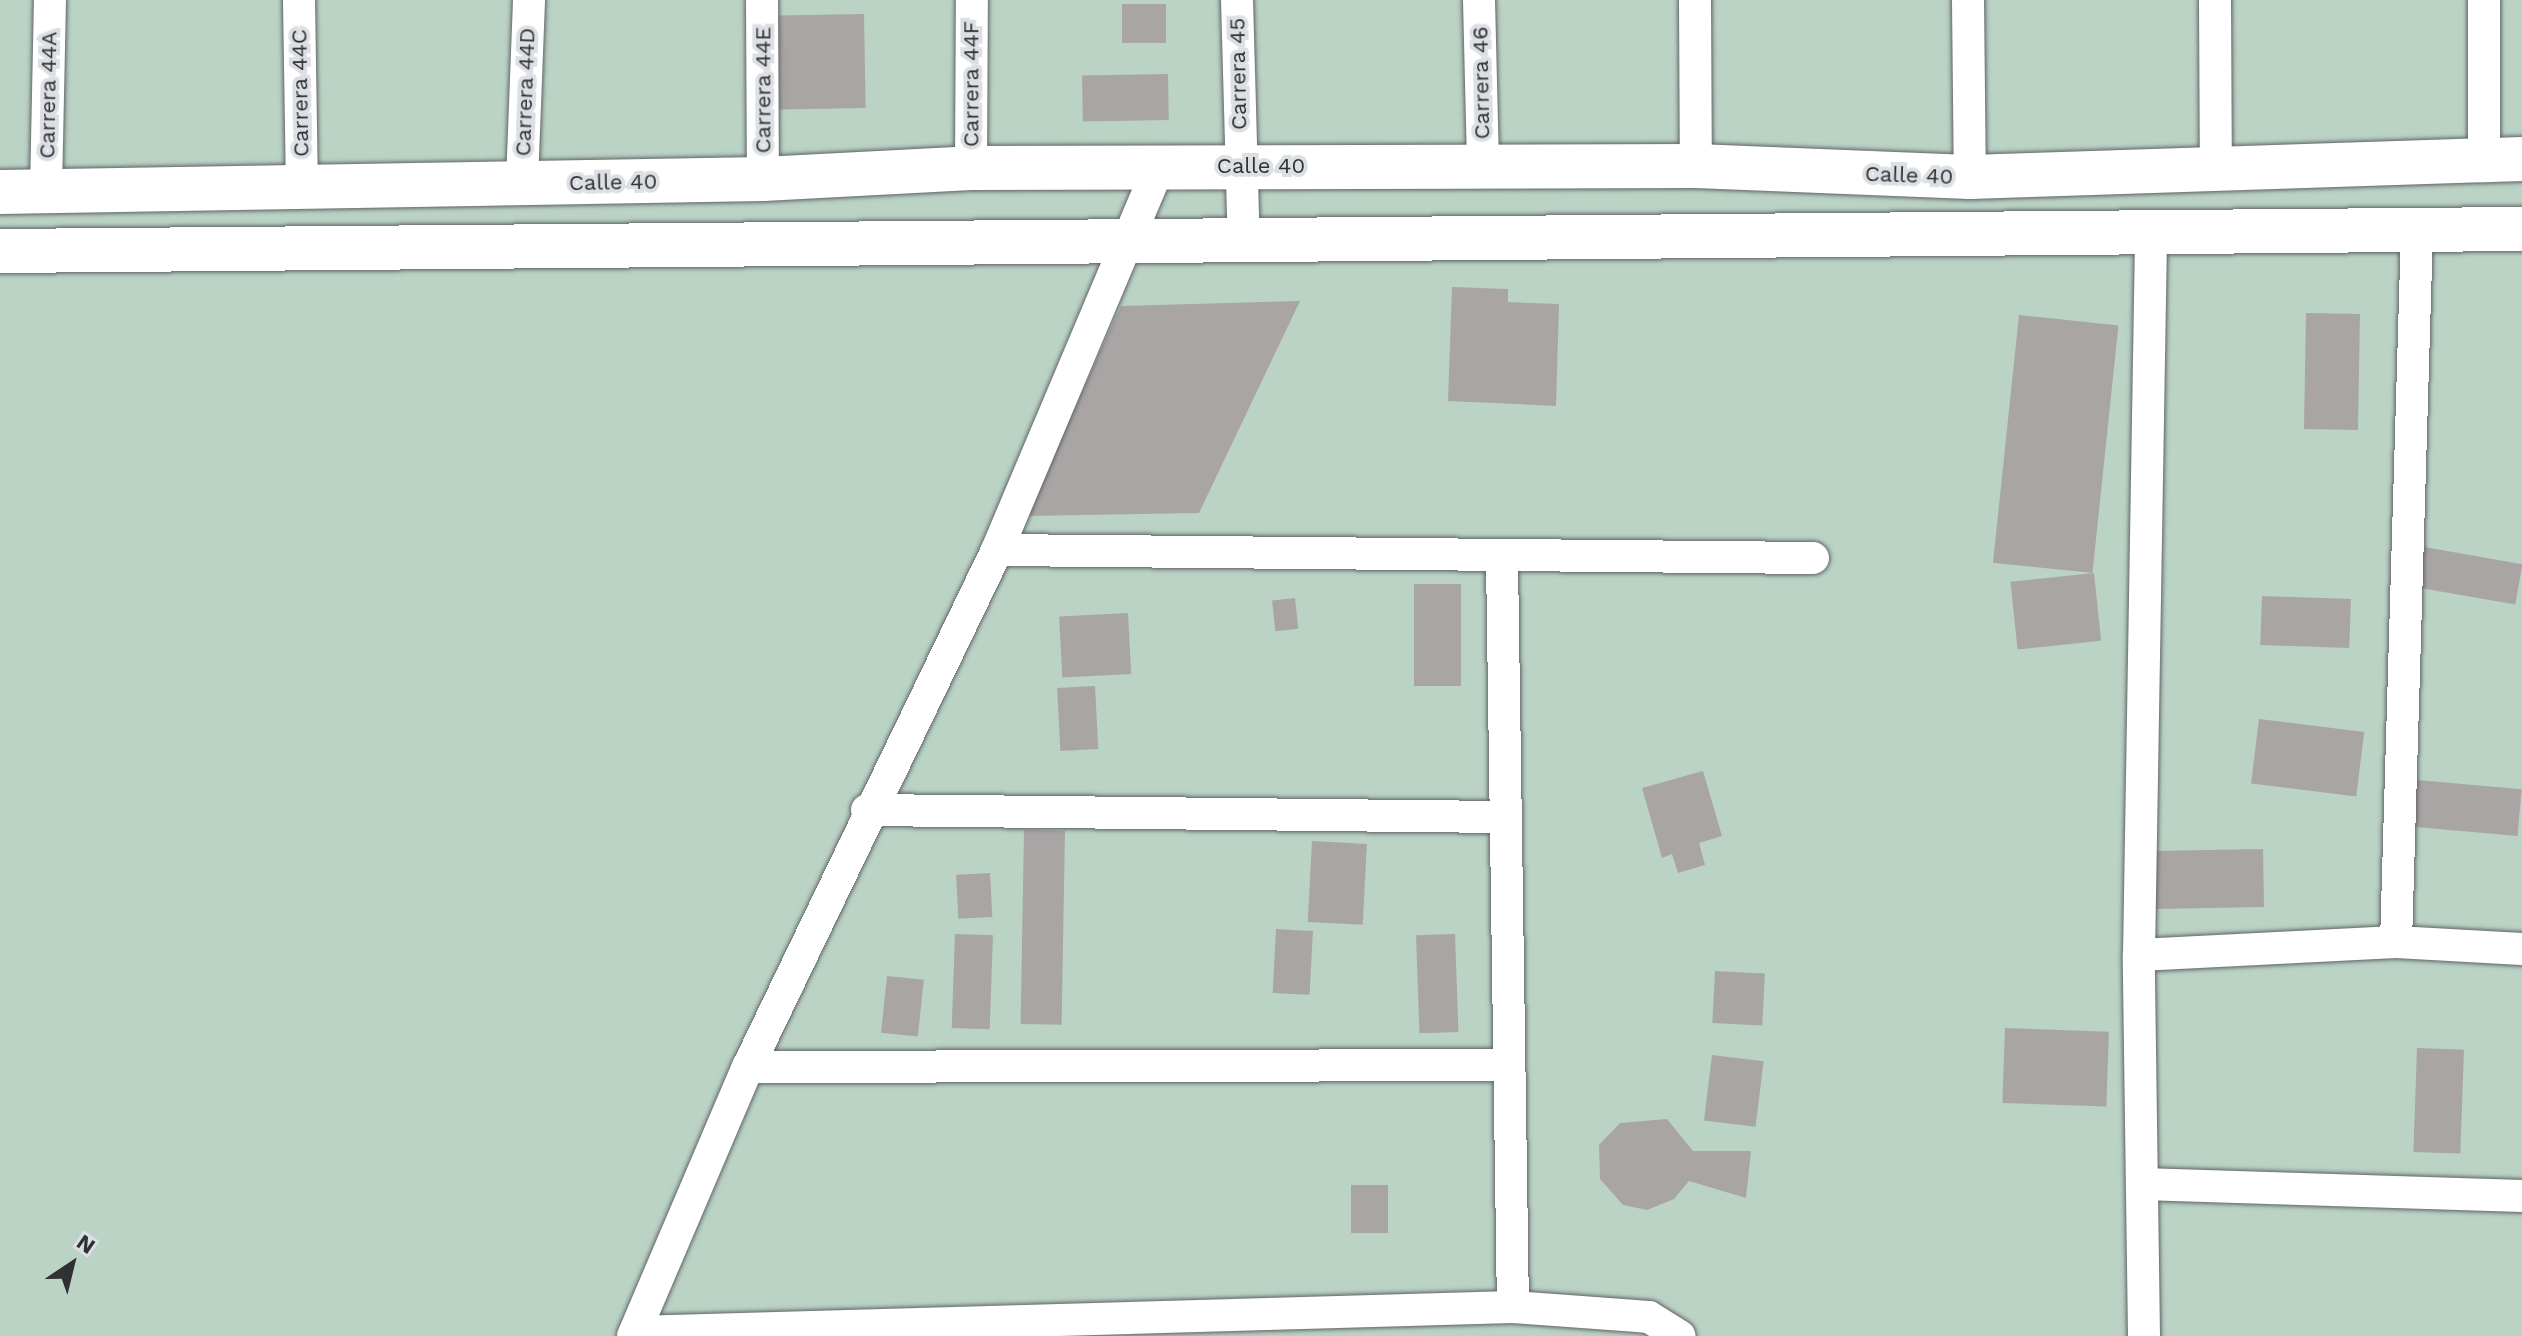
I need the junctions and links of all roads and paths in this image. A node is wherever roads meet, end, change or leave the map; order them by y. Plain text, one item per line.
1 (50, 0) edge
2 (299, 0) edge
3 (529, 0) edge
4 (762, 0) edge
5 (972, 0) edge
6 (1237, 0) edge
7 (1479, 0) edge
8 (1695, 0) edge
9 (1968, 0) edge
10 (2215, 0) edge
11 (2484, 0) edge
12 (2503, 160) edge
13 (1240, 166) junction
14 (1483, 166) junction
15 (1696, 166) junction
16 (2216, 166) junction
17 (1159, 167) junction
18 (971, 168) junction
19 (1970, 177) junction
20 (763, 179) junction
21 (522, 183) junction
22 (302, 187) junction
23 (46, 190) junction
24 (0, 192) edge
25 (2522, 229) edge
26 (2417, 232) junction
27 (2151, 237) junction
28 (1244, 244) junction
29 (1127, 245) junction
30 (0, 251) edge
31 (997, 550) junction
32 (1813, 558) dead end
33 (1502, 559) junction
34 (867, 810) junction
35 (1506, 817) junction
36 (2396, 942) junction
37 (2522, 949) edge
38 (2139, 955) junction
39 (1509, 1065) junction
40 (748, 1067) junction
41 (2142, 1184) junction
42 (2522, 1196) edge
43 (1513, 1307) junction
44 (634, 1334) edge
45 (1680, 1336) edge
46 (2144, 1336) edge

1 - 23 street, Carrera 44A
2 - 22 street, Carrera 44C
3 - 21 street, Carrera 44D
4 - 20 street, Carrera 44E
5 - 18 street, Carrera 44F
6 - 13 street, Carrera 45
7 - 14 street, Carrera 46
8 - 15 street
9 - 19 street
10 - 16 street
11 - 12 street
12 - 16 main road, Calle 40
13 - 14 main road, Calle 40
13 - 17 main road, Calle 40
13 - 28 street, Carrera 45
14 - 15 main road, Calle 40
15 - 19 main road, Calle 40
16 - 19 main road, Calle 40
17 - 18 main road, Calle 40
17 - 29 street
18 - 20 main road, Calle 40
20 - 21 main road, Calle 40
21 - 22 main road, Calle 40
22 - 23 main road, Calle 40
23 - 24 main road, Calle 40
25 - 26 main road
26 - 27 main road
26 - 36 street
27 - 28 main road
27 - 38 street
28 - 29 main road
29 - 30 main road
29 - 31 street
31 - 33 street
31 - 34 street
32 - 33 street
33 - 35 street
34 - 35 street
34 - 40 street
35 - 39 street
36 - 37 street
36 - 38 street
38 - 41 street
39 - 40 street
39 - 43 street
40 - 44 street
41 - 42 street
41 - 46 street
43 - 44 street
43 - 45 street

